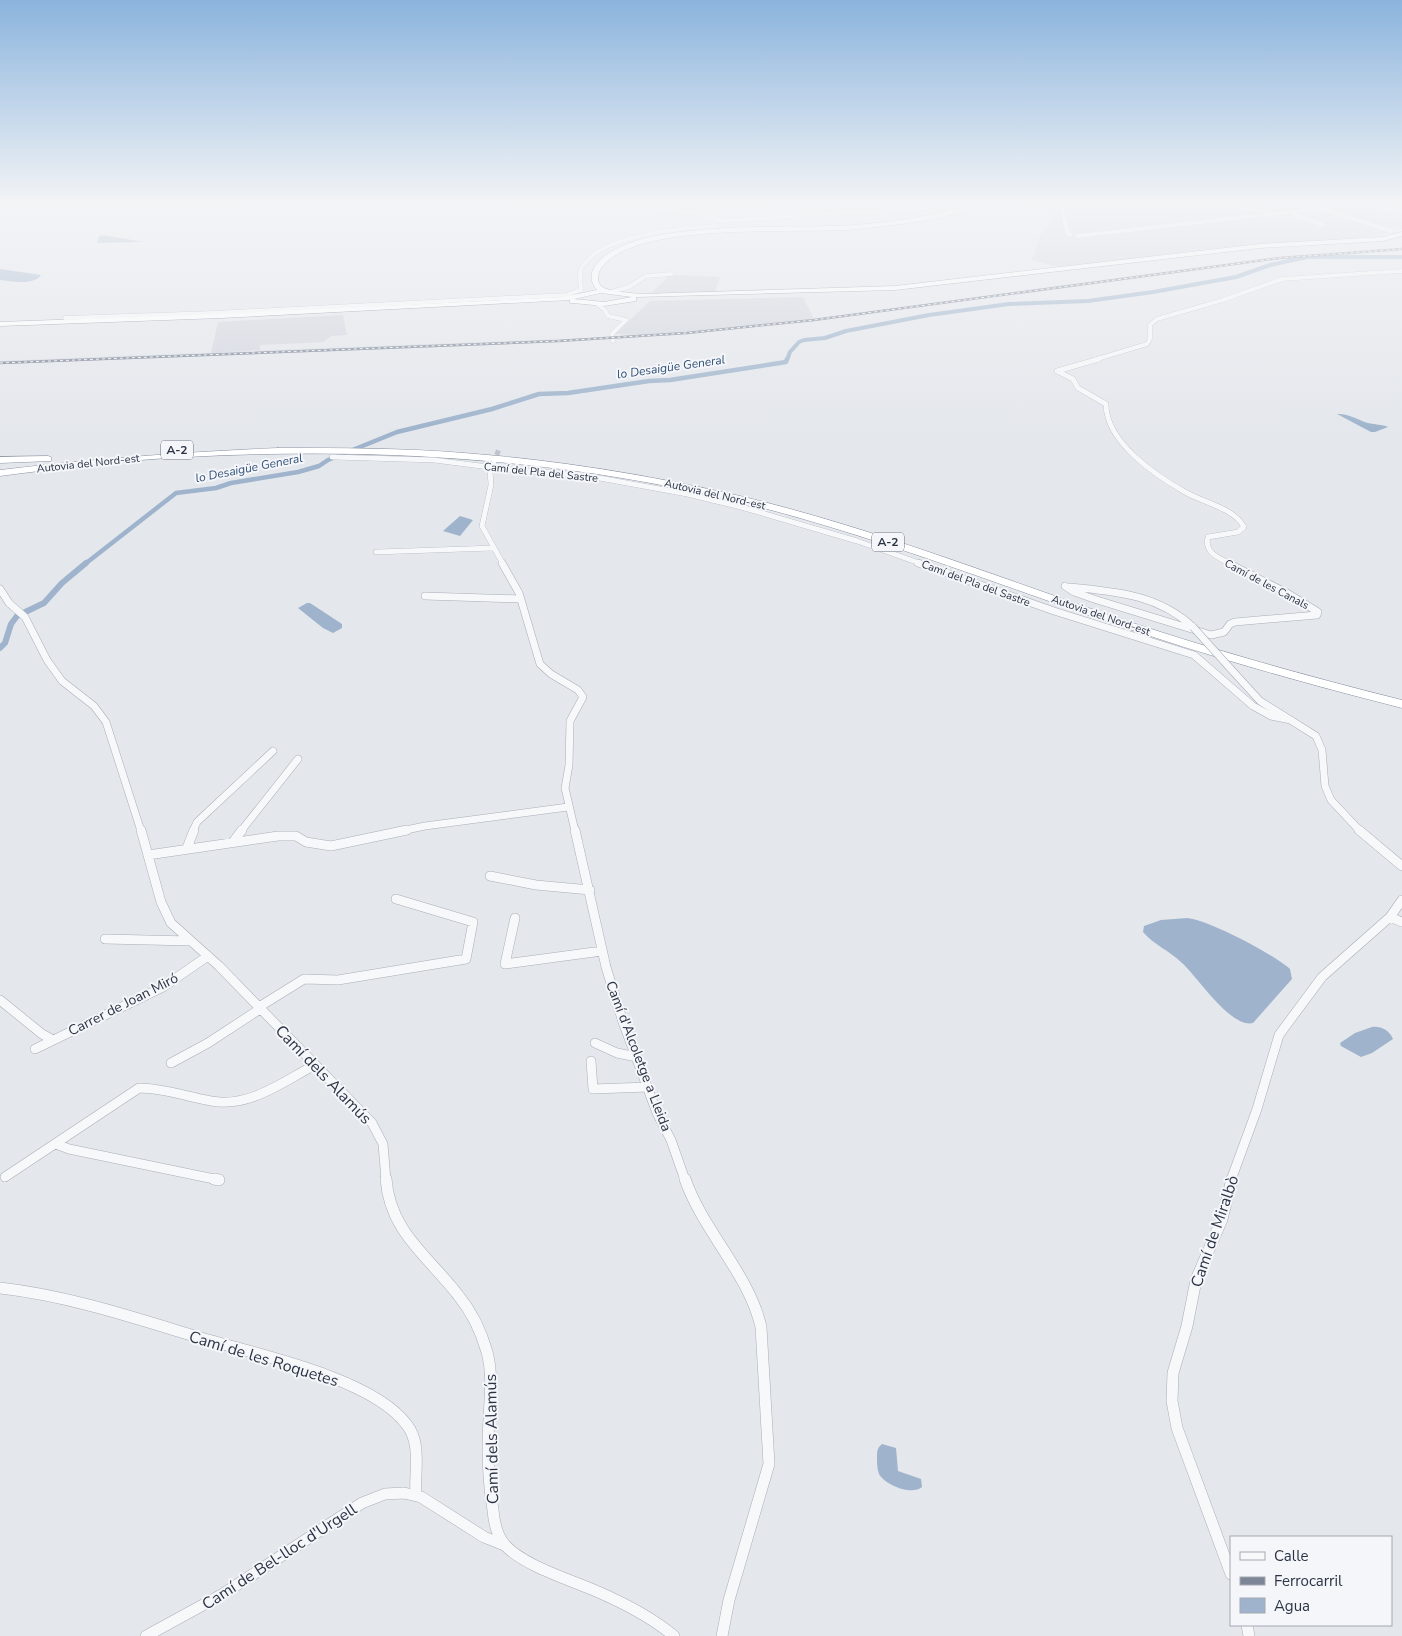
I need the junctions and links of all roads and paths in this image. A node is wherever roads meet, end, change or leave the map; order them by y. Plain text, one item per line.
1 (581, 279) edge
2 (590, 279) edge
3 (595, 279) edge
4 (641, 279) edge
5 (1002, 279) edge
6 (1288, 279) edge
7 (616, 295) junction
8 (588, 297) junction
9 (532, 302) junction
10 (597, 304) junction
11 (605, 310) junction
12 (65, 318) dead end
13 (0, 325) edge
14 (0, 330) edge
15 (613, 341) dead end
16 (356, 448) junction
17 (340, 454) junction
18 (109, 455) junction
19 (332, 456) dead end
20 (0, 460) edge
21 (493, 465) junction
22 (0, 468) edge
23 (0, 474) edge
24 (494, 548) junction
25 (376, 552) dead end
26 (0, 589) edge
27 (426, 596) dead end
28 (521, 599) junction
29 (1196, 630) edge
30 (1196, 630) edge
31 (1196, 630) edge
32 (1196, 630) edge
33 (1402, 695) edge
34 (1402, 704) edge
35 (1291, 720) junction
36 (273, 751) dead end
37 (298, 759) dead end
38 (568, 807) junction
39 (233, 842) junction
40 (187, 848) junction
41 (148, 855) junction
42 (1402, 866) edge
43 (490, 876) dead end
44 (590, 890) junction
45 (396, 899) dead end
46 (1402, 900) edge
47 (1390, 917) junction
48 (515, 918) dead end
49 (1402, 922) edge
50 (106, 939) dead end
51 (190, 941) junction
52 (602, 951) junction
53 (208, 956) junction
54 (0, 1000) edge
55 (259, 1008) junction
56 (53, 1040) junction
57 (595, 1042) dead end
58 (35, 1049) dead end
59 (637, 1057) junction
60 (591, 1061) dead end
61 (171, 1063) dead end
62 (315, 1064) junction
63 (648, 1087) junction
64 (56, 1144) junction
65 (5, 1177) dead end
66 (218, 1180) dead end
67 (0, 1288) edge
68 (416, 1494) junction
69 (504, 1544) junction
70 (1230, 1571) edge
71 (146, 1636) edge
72 (674, 1636) edge
73 (722, 1636) edge

1 - 12 street
2 - 8 highway
3 - 7 highway
4 - 7 street
5 - 7 highway
6 - 29 street, Camí de les Canals, bridge
7 - 8 highway
7 - 10 highway
7 - 11 street
8 - 9 highway
8 - 10 highway
8 - 13 highway
9 - 13 highway
9 - 14 highway
10 - 11 street
11 - 15 street
16 - 17 highway, Autovia del Nord-est / A-2
16 - 18 highway, Autovia del Nord-est / A-2
16 - 33 highway, Autovia del Nord-est / A-2
16 - 34 highway, Autovia del Nord-est / A-2
17 - 19 street, Camí del Pla del Sastre
17 - 21 street, Camí del Pla del Sastre
17 - 23 highway, Autovia del Nord-est / A-2
18 - 20 highway, A-2
18 - 22 highway, Autovia del Nord-est / A-2
21 - 24 street, Camí d'Alcoletge a Lleida
21 - 35 street, Camí del Pla del Sastre
24 - 25 street
24 - 28 street, Camí d'Alcoletge a Lleida
26 - 41 street, Camí dels Alamús
27 - 28 street
28 - 38 street, Camí d'Alcoletge a Lleida
30 - 31 street, Camí de les Canals, bridge
32 - 35 street, Camí de les Canals, bridge
35 - 42 street
36 - 40 street
37 - 39 street
38 - 39 street
38 - 44 street, Camí d'Alcoletge a Lleida
39 - 40 street
40 - 41 street
41 - 51 street, Camí dels Alamús
43 - 44 street
44 - 52 street, Camí d'Alcoletge a Lleida
45 - 55 street
46 - 47 street, Camí de Miralbò
47 - 49 street
47 - 70 street, Camí de Miralbò
48 - 52 street
50 - 51 street
51 - 53 street, Camí dels Alamús
52 - 59 street, Camí d'Alcoletge a Lleida
53 - 55 street, Camí dels Alamús
53 - 56 street, Carrer de Joan Miró
54 - 56 street
55 - 61 street
55 - 62 street, Camí dels Alamús
56 - 58 street, Carrer de Joan Miró
57 - 59 street
59 - 63 street, Camí d'Alcoletge a Lleida
60 - 63 street
62 - 64 street
62 - 69 street, Camí dels Alamús
63 - 73 street, Camí d'Alcoletge a Lleida
64 - 65 street
64 - 66 street
67 - 68 street, Camí de les Roquetes
68 - 69 street
68 - 71 street, Camí de Bel-lloc d'Urgell
69 - 72 street

